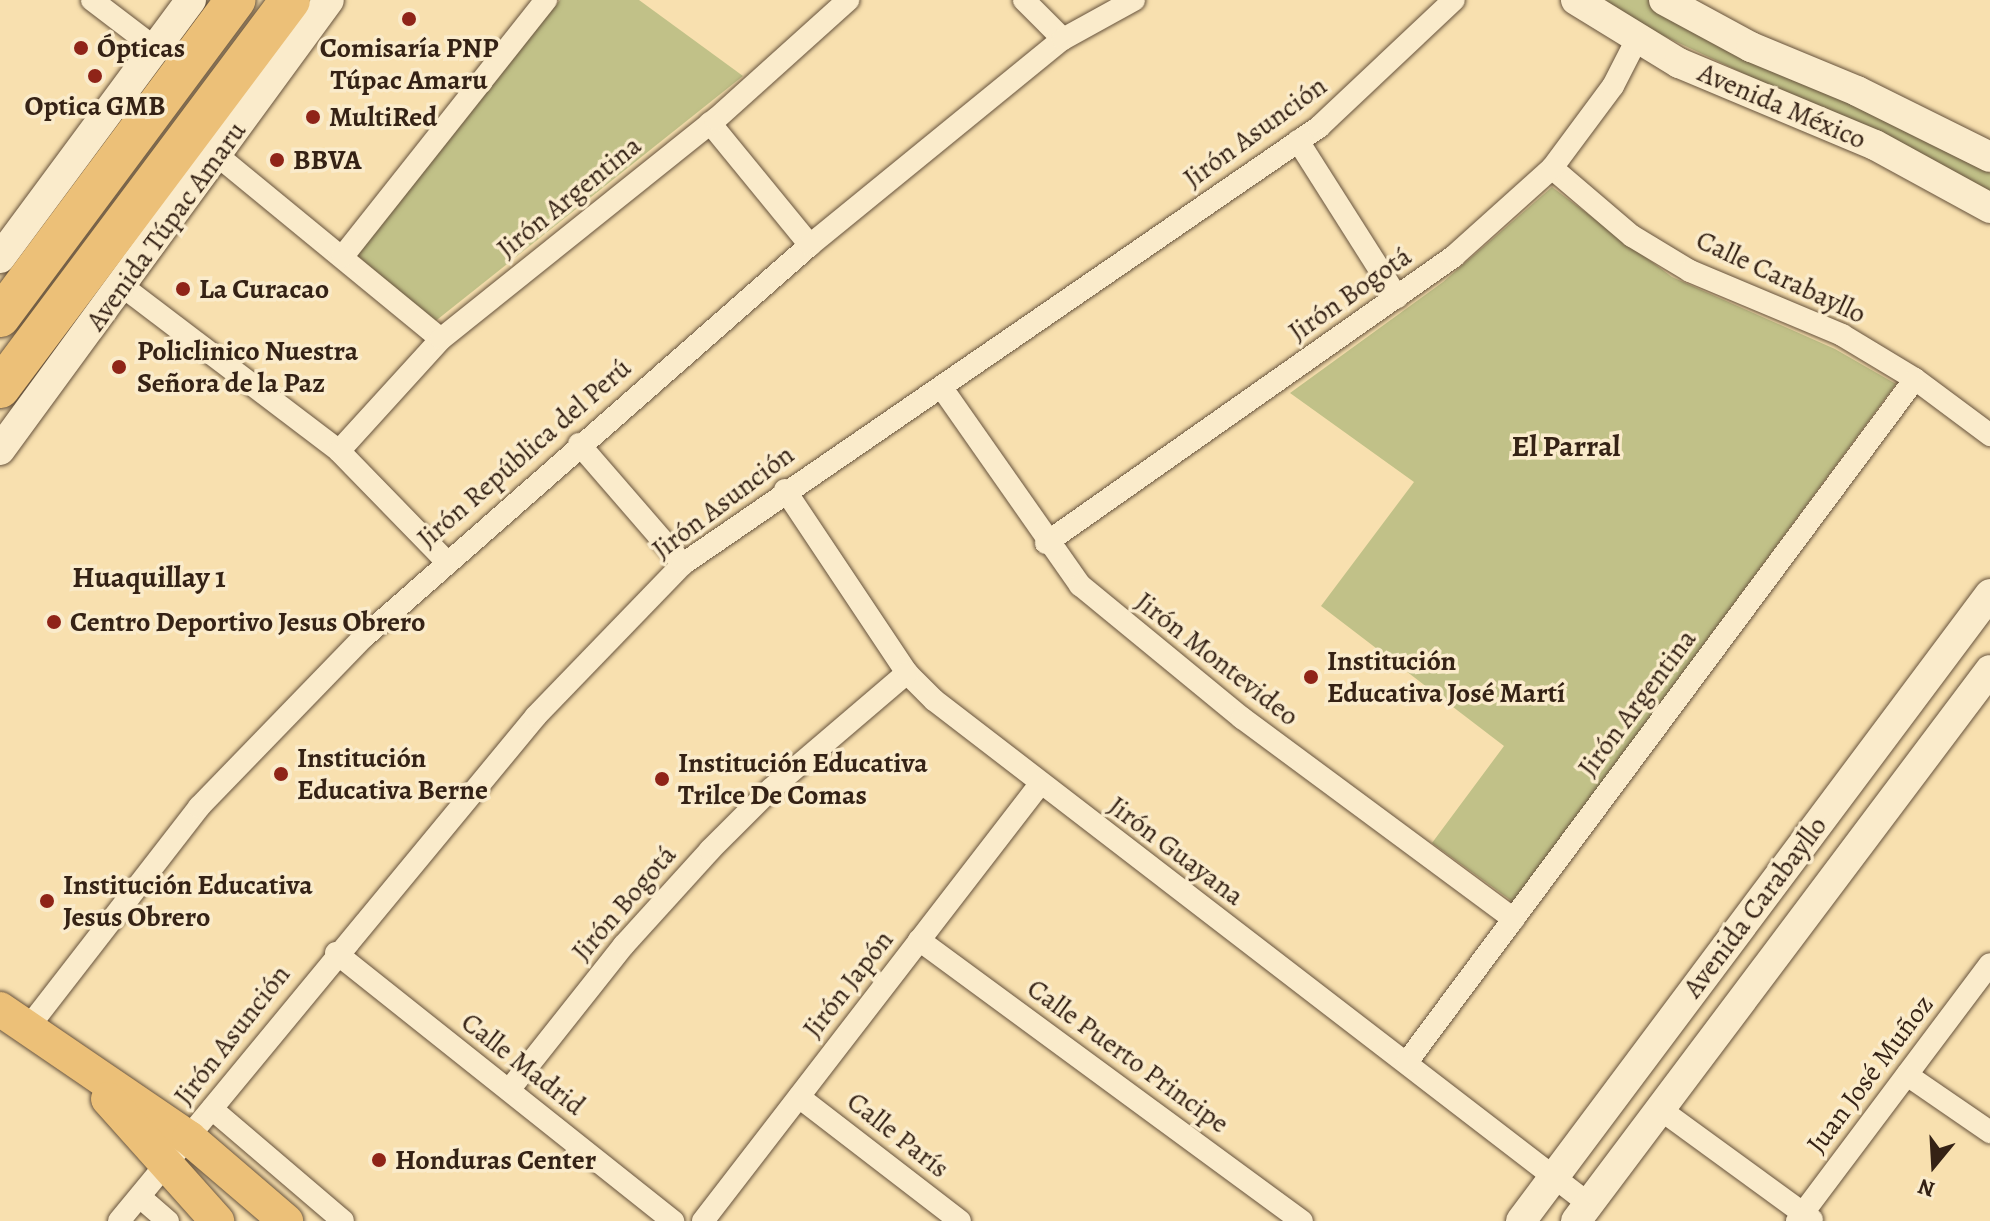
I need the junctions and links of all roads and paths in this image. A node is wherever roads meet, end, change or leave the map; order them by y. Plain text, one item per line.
1 (92, 0) edge
2 (191, 0) edge
3 (235, 0) edge
4 (290, 0) edge
5 (317, 0) edge
6 (329, 0) edge
7 (546, 0) edge
8 (848, 0) edge
9 (1024, 0) edge
10 (1134, 0) edge
11 (1454, 0) edge
12 (1576, 0) edge
13 (1664, 0) edge
14 (1063, 39) junction
15 (1636, 41) junction
16 (155, 48) junction
17 (710, 123) junction
18 (1298, 141) junction
19 (218, 156) junction
20 (1990, 157) edge
21 (1552, 168) junction
22 (153, 186) junction
23 (1990, 208) edge
24 (810, 245) junction
25 (343, 256) junction
26 (0, 258) edge
27 (122, 286) junction
28 (1397, 297) junction
29 (0, 317) edge
30 (441, 339) junction
31 (1915, 379) junction
32 (0, 388) edge
33 (942, 388) junction
34 (1990, 435) edge
35 (579, 444) junction
36 (0, 450) edge
37 (339, 451) junction
38 (785, 490) junction
39 (1046, 543) junction
40 (446, 561) junction
41 (683, 564) junction
42 (1990, 594) edge
43 (1990, 670) edge
44 (907, 673) junction
45 (1040, 784) junction
46 (1514, 919) junction
47 (919, 940) junction
48 (336, 953) junction
49 (1990, 964) edge
50 (13, 1019) edge
51 (1407, 1062) junction
52 (88, 1074) junction
53 (1907, 1075) junction
54 (509, 1090) junction
55 (799, 1097) junction
56 (212, 1109) junction
57 (1660, 1109) junction
58 (1990, 1132) edge
59 (189, 1138) junction
60 (165, 1167) junction
61 (1554, 1177) junction
62 (140, 1197) junction
63 (1583, 1212) edge
64 (1804, 1218) edge
65 (119, 1221) edge
66 (168, 1221) edge
67 (217, 1221) edge
68 (286, 1221) edge
69 (343, 1221) edge
70 (673, 1221) edge
71 (703, 1221) edge
72 (960, 1221) edge
73 (1302, 1221) edge
74 (1521, 1221) edge

1 - 16 street
2 - 16 main road
3 - 29 highway
4 - 22 highway, Avenida Túpac Amaru
5 - 22 highway
6 - 19 main road, Avenida Túpac Amaru
7 - 25 street
8 - 17 street, Jirón Argentina
9 - 14 street
10 - 14 street, Jirón República del Perú
11 - 18 street, Jirón Asunción
12 - 15 main road, Avenida México
13 - 20 main road, Avenida México
14 - 24 street, Jirón República del Perú
15 - 21 street, Jirón Bogotá
15 - 23 main road, Avenida México
16 - 26 main road
17 - 24 street
17 - 30 street, Jirón Argentina
18 - 28 street
18 - 33 street, Jirón Asunción
19 - 25 street
19 - 27 main road, Avenida Túpac Amaru
21 - 28 street, Jirón Bogotá
21 - 31 street, Calle Carabayllo
22 - 32 highway, Avenida Túpac Amaru
24 - 35 street, Jirón República del Perú
25 - 30 street
27 - 36 main road, Avenida Túpac Amaru
27 - 37 street
28 - 39 street, Jirón Bogotá
30 - 37 street, Jirón Argentina
31 - 34 street, Calle Carabayllo
31 - 46 street, Jirón Argentina
33 - 38 street, Jirón Asunción
33 - 39 street, Jirón Montevideo
35 - 40 street, Jirón República del Perú
35 - 41 street
37 - 40 street
38 - 41 street, Jirón Asunción
38 - 44 street, Jirón Guayana
39 - 46 street, Jirón Montevideo
40 - 50 street, Jirón República del Perú
41 - 48 street, Jirón Asunción
42 - 61 main road, Avenida Carabayllo
43 - 57 main road, Avenida Carabayllo
44 - 45 street, Jirón Guayana
44 - 54 street, Jirón Bogotá
45 - 47 street, Jirón Japón
45 - 51 street, Jirón Guayana
46 - 51 street, Jirón Argentina
47 - 55 street, Jirón Japón
47 - 73 street, Calle Puerto Principe
48 - 54 street, Calle Madrid
48 - 56 street, Jirón Asunción
49 - 53 street, Juan José Muñoz
50 - 52 main road
51 - 61 street, Jirón Guayana
52 - 59 main road
52 - 60 main road
53 - 58 street
53 - 64 street, Juan José Muñoz
54 - 70 street, Calle Madrid
55 - 71 street, Jirón Japón
55 - 72 street, Calle París
56 - 59 street, Jirón Asunción
56 - 69 street
57 - 63 main road, Avenida Carabayllo
57 - 64 street
59 - 60 street, Jirón Asunción
59 - 68 main road
60 - 62 street, Jirón Asunción
60 - 67 main road
61 - 63 street, Jirón Guayana
61 - 74 main road, Avenida Carabayllo
62 - 65 street, Jirón Asunción
62 - 66 street

